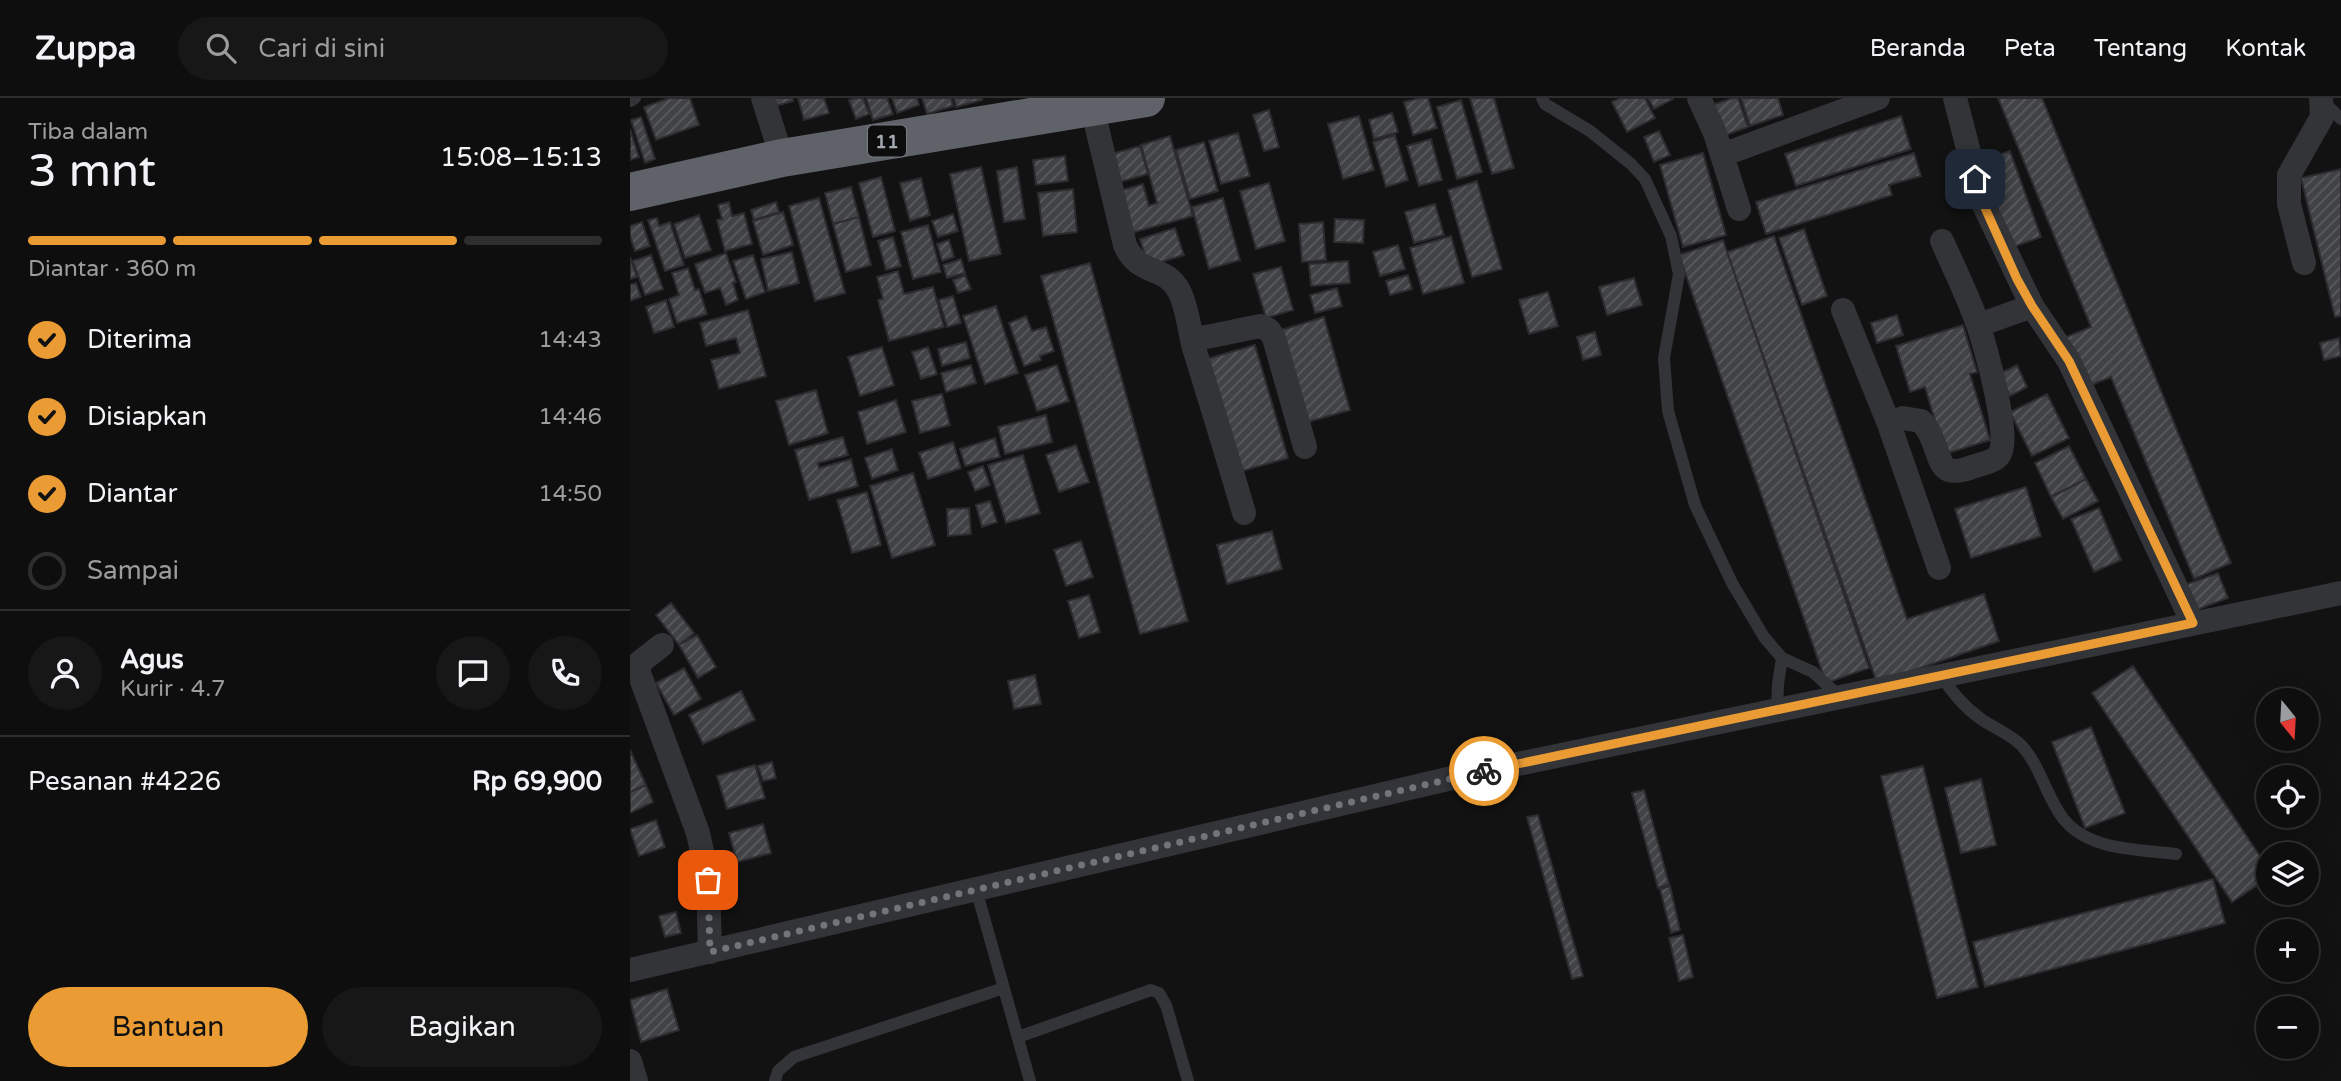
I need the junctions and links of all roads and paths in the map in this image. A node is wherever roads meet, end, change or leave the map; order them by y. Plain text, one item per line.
1 (635, 98) edge
2 (763, 98) edge
3 (1146, 98) edge
4 (1542, 98) edge
5 (1699, 98) edge
6 (1878, 98) edge
7 (1955, 98) edge
8 (2322, 99) edge
9 (630, 101) edge
10 (1093, 107) junction
11 (2341, 119) edge
12 (1722, 155) junction
13 (782, 158) junction
14 (630, 192) edge
15 (1739, 209) dead end
16 (1942, 241) dead end
17 (2304, 263) dead end
18 (2032, 306) junction
19 (1843, 310) dead end
20 (1979, 325) junction
21 (1192, 340) junction
22 (1889, 425) junction
23 (1305, 447) dead end
24 (1244, 513) dead end
25 (1939, 568) dead end
26 (2341, 593) edge
27 (2193, 623) junction
28 (662, 645) dead end
29 (1782, 658) junction
30 (1941, 676) junction
31 (1840, 697) junction
32 (1777, 710) junction
33 (2176, 854) dead end
34 (976, 889) junction
35 (710, 952) junction
36 (630, 970) edge
37 (1004, 988) junction
38 (1018, 1037) junction
39 (630, 1060) edge
40 (636, 1081) edge
41 (775, 1081) edge
42 (1030, 1081) edge
43 (1188, 1081) edge

1 - 9 lane
2 - 13 street
3 - 10 highway, 11
4 - 29 lane
5 - 12 street
6 - 12 street
7 - 18 street
8 - 11 lane
8 - 17 street
10 - 13 highway, 11
10 - 21 street
12 - 15 street
13 - 14 highway, 11
16 - 20 street
18 - 20 street
18 - 27 street
19 - 22 street
20 - 22 street
21 - 23 street
21 - 24 street
22 - 25 street
26 - 27 street
27 - 30 street
28 - 35 street
29 - 31 lane
29 - 32 lane
30 - 31 street
30 - 33 lane
31 - 32 street
32 - 34 street
34 - 35 street
34 - 37 lane
35 - 36 street
37 - 38 lane
37 - 41 lane
38 - 42 lane
38 - 43 lane
39 - 40 street

